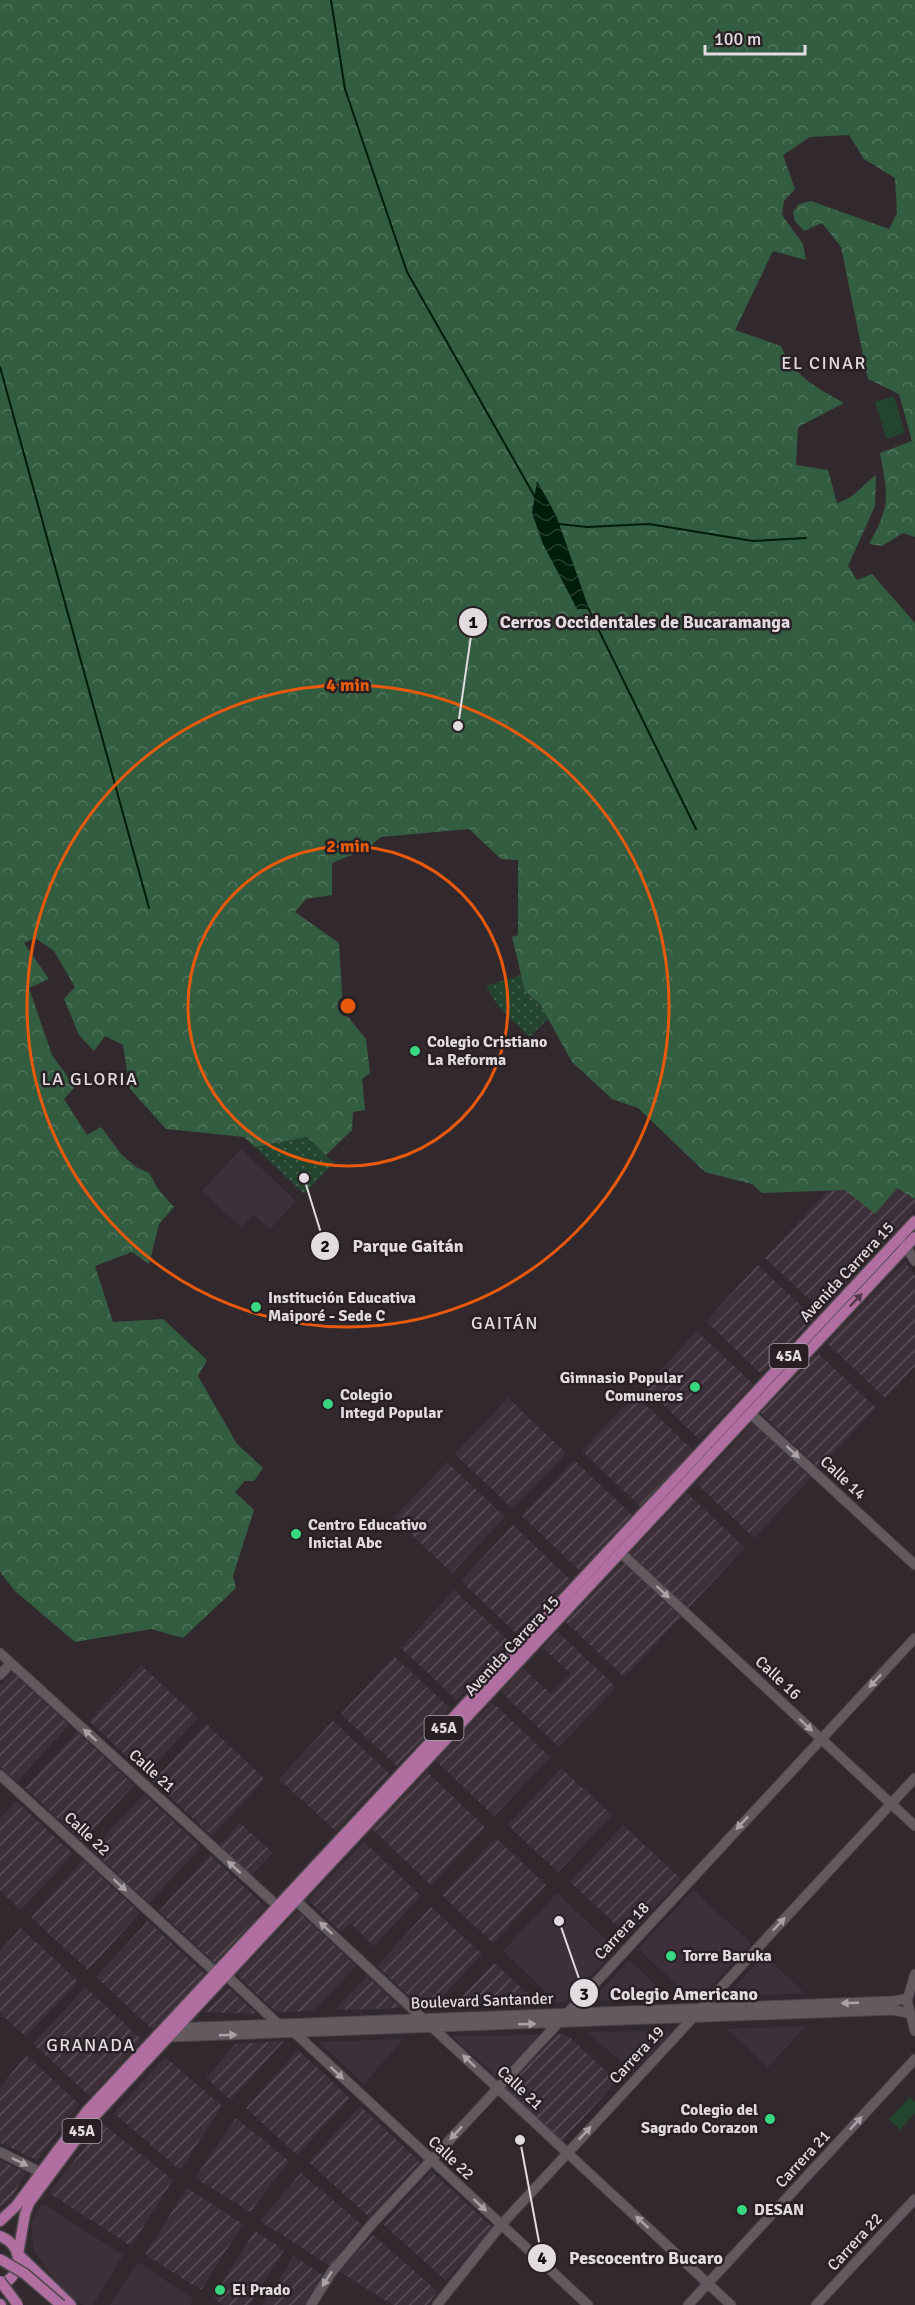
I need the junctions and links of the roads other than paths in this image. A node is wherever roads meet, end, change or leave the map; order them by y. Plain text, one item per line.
1 (915, 1221) edge
2 (908, 1241) edge
3 (915, 1261) edge
4 (750, 1413) junction
5 (620, 1552) junction
6 (915, 1566) edge
7 (915, 1638) edge
8 (0, 1653) edge
9 (11, 1663) junction
10 (0, 1675) edge
11 (821, 1739) junction
12 (0, 1775) edge
13 (915, 1778) edge
14 (891, 1804) junction
15 (915, 1826) edge
16 (292, 1897) junction
17 (281, 1909) junction
18 (221, 1974) junction
19 (915, 1974) edge
20 (908, 1998) junction
21 (701, 2008) junction
22 (567, 2013) junction
23 (908, 2013) junction
24 (423, 2018) junction
25 (692, 2018) junction
26 (558, 2023) junction
27 (278, 2024) junction
28 (178, 2027) junction
29 (433, 2028) junction
30 (915, 2031) edge
31 (167, 2032) junction
32 (291, 2033) junction
33 (915, 2059) edge
34 (498, 2089) junction
35 (0, 2152) edge
36 (567, 2152) junction
37 (431, 2160) junction
38 (40, 2172) junction
39 (915, 2199) edge
40 (0, 2221) edge
41 (501, 2225) junction
42 (0, 2236) edge
43 (18, 2254) junction
44 (0, 2259) edge
45 (0, 2283) edge
46 (708, 2283) junction
47 (18, 2305) edge
48 (61, 2305) edge
49 (71, 2305) edge
50 (310, 2305) edge
51 (437, 2305) edge
52 (588, 2305) edge
53 (688, 2305) edge
54 (731, 2305) edge
55 (816, 2305) edge

1 - 2 main road, Avenida Carrera 15 / 45A
2 - 3 street
4 -> 2 main road, Avenida Carrera 15 / 45A
2 - 16 main road, Avenida Carrera 15 / 45A
4 - 5 main road, Avenida Carrera 15 / 45A
4 -> 6 street, Calle 14
5 -> 11 street, Calle 16
5 - 16 main road, Avenida Carrera 15 / 45A
7 -> 11 street, Carrera 18
8 - 9 street, Calle 21
9 - 10 street
17 -> 9 street, Calle 21
11 - 14 street, Calle 16
11 -> 22 street, Carrera 18
12 -> 18 street, Calle 22
13 - 14 street, Carrera 19
14 - 15 street, Calle 16
21 -> 14 street, Carrera 19
16 - 17 main road, Avenida Carrera 15 / 45A
24 -> 16 street, Calle 21
17 - 18 main road, Avenida Carrera 15 / 45A
18 - 27 street, Calle 22
18 - 28 main road, Avenida Carrera 15 / 45A
18 - 31 main road, Avenida Carrera 15 / 45A
19 - 20 street
20 -> 21 street, Boulevard Santander
20 - 23 street
21 - 22 street, Boulevard Santander
21 - 25 street, Carrera 19
22 - 24 street, Boulevard Santander
22 - 26 street, Carrera 18
23 - 25 street, Boulevard Santander
23 - 30 street
24 - 27 street, Boulevard Santander
24 - 29 street, Calle 21
25 - 26 street, Boulevard Santander
36 -> 25 street, Carrera 19
29 -> 26 street, Boulevard Santander
26 - 34 street, Carrera 18
27 - 28 street, Boulevard Santander
27 - 32 street, Calle 22
28 - 31 main road, Avenida Carrera 15 / 45A
29 - 32 street, Boulevard Santander
34 -> 29 street, Calle 21
31 -> 32 street, Boulevard Santander
31 - 38 main road, Avenida Carrera 15 / 45A
31 - 43 main road, Avenida Carrera 15 / 45A
32 -> 37 street, Calle 22
46 -> 33 street, Carrera 21
34 - 36 street, Calle 21
34 -> 37 street, Carrera 18
35 -> 38 street
36 - 41 street, Carrera 19
46 -> 36 street, Calle 21
37 -> 41 street, Calle 22
37 -> 50 street, Carrera 18
38 - 40 main road, Avenida Carrera 15 / 45A
39 - 55 street, Carrera 22
41 - 51 street, Carrera 19
41 - 52 street, Calle 22
42 - 43 main road
43 - 45 main road, 45A
43 - 49 main road
44 - 48 main road, bridge
45 - 47 main road, bridge
46 - 53 street, Carrera 21
46 - 54 street, Calle 21

